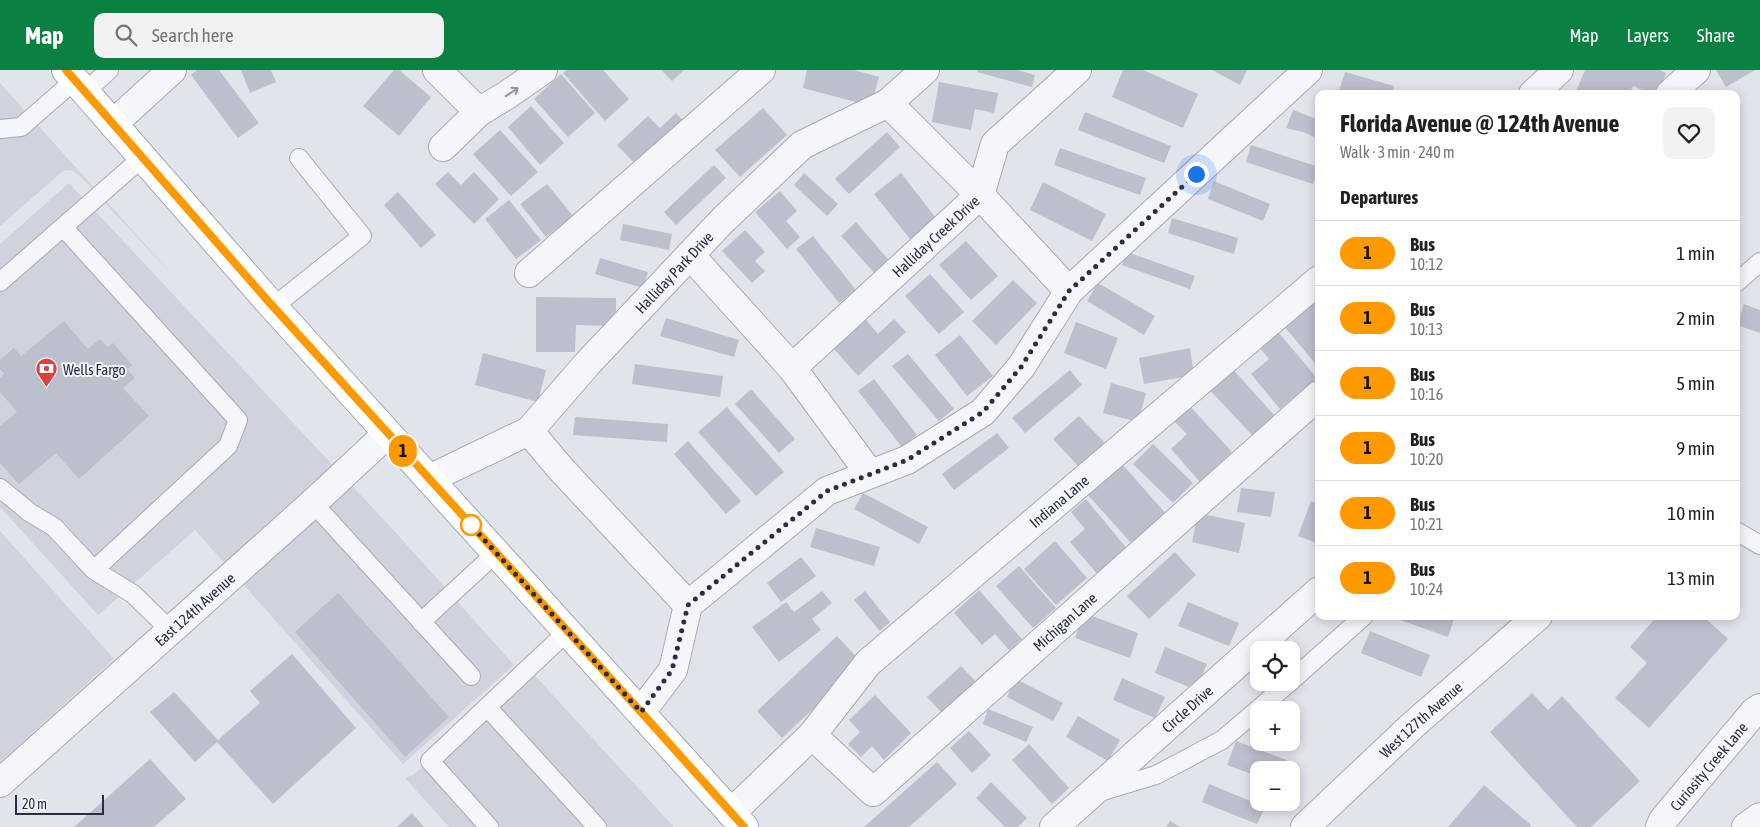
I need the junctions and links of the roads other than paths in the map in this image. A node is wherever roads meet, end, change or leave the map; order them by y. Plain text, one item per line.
1 (109, 70) edge
2 (172, 70) edge
3 (437, 70) edge
4 (543, 70) edge
5 (761, 70) edge
6 (925, 70) edge
7 (1077, 70) edge
8 (1308, 70) edge
9 (1559, 70) edge
10 (1696, 70) edge
11 (76, 80) edge
12 (1536, 90) edge
13 (1674, 90) edge
14 (888, 103) junction
15 (479, 112) junction
16 (113, 124) junction
17 (0, 129) edge
18 (443, 147) dead end
19 (143, 157) junction
20 (298, 158) dead end
21 (980, 195) junction
22 (62, 227) junction
23 (690, 256) junction
24 (1760, 262) edge
25 (529, 273) dead end
26 (1740, 280) edge
27 (0, 282) edge
28 (1315, 283) edge
29 (1069, 291) junction
30 (273, 307) junction
31 (792, 368) junction
32 (1315, 399) edge
33 (529, 431) junction
34 (387, 434) junction
35 (870, 474) junction
36 (429, 479) junction
37 (0, 488) edge
38 (313, 503) junction
39 (1740, 534) edge
40 (1760, 546) edge
41 (496, 553) junction
42 (94, 570) junction
43 (1315, 596) edge
44 (688, 605) junction
45 (1360, 620) edge
46 (1533, 620) edge
47 (421, 622) junction
48 (170, 630) junction
49 (568, 632) junction
50 (1300, 674) edge
51 (471, 676) dead end
52 (1280, 691) edge
53 (486, 707) junction
54 (1760, 708) edge
55 (641, 712) junction
56 (812, 735) junction
57 (0, 783) edge
58 (1090, 795) junction
59 (1760, 817) edge
60 (737, 820) edge
61 (489, 827) edge
62 (597, 827) edge
63 (1054, 827) edge
64 (1305, 827) edge
65 (1660, 827) edge
66 (1746, 827) edge

1 - 11 lane
2 - 16 street
3 - 15 street
15 -> 4 street
5 - 25 street
6 - 14 street, Halliday Park Drive
7 - 21 street, Halliday Creek Drive
8 - 29 street
9 - 12 street
10 - 13 street
11 - 16 main road
11 - 17 lane
14 - 21 street
14 - 23 street, Halliday Park Drive
15 - 18 street
16 - 19 main road
19 - 22 lane
19 - 30 main road
20 - 30 lane
21 - 29 street
21 - 31 street, Halliday Creek Drive
22 - 27 lane
22 - 42 lane
23 - 31 street
23 - 33 street, Halliday Park Drive
24 - 26 lane
28 - 56 street, Indiana Lane
29 - 35 street
30 - 34 main road
31 - 35 street
32 - 56 street, Michigan Lane
33 - 36 street, Halliday Park Drive
33 - 44 street
34 - 36 main road
34 - 38 street, East 124th Avenue
35 - 44 street
36 - 41 main road
37 - 42 lane
38 - 47 lane
38 - 48 street, East 124th Avenue
39 - 40 lane
41 - 47 lane
41 - 49 main road
42 - 48 lane
43 - 58 street, Circle Drive
44 - 55 street
45 - 50 lane
46 - 64 street, West 127th Avenue
47 - 51 lane
48 - 57 street, East 124th Avenue
49 - 53 lane
49 - 55 main road
52 - 58 lane
53 - 61 lane
53 - 62 lane
54 - 65 street, Curiosity Creek Lane
55 - 60 main road
56 - 60 street, Indiana Lane
58 - 63 street, Circle Drive
59 - 66 street

